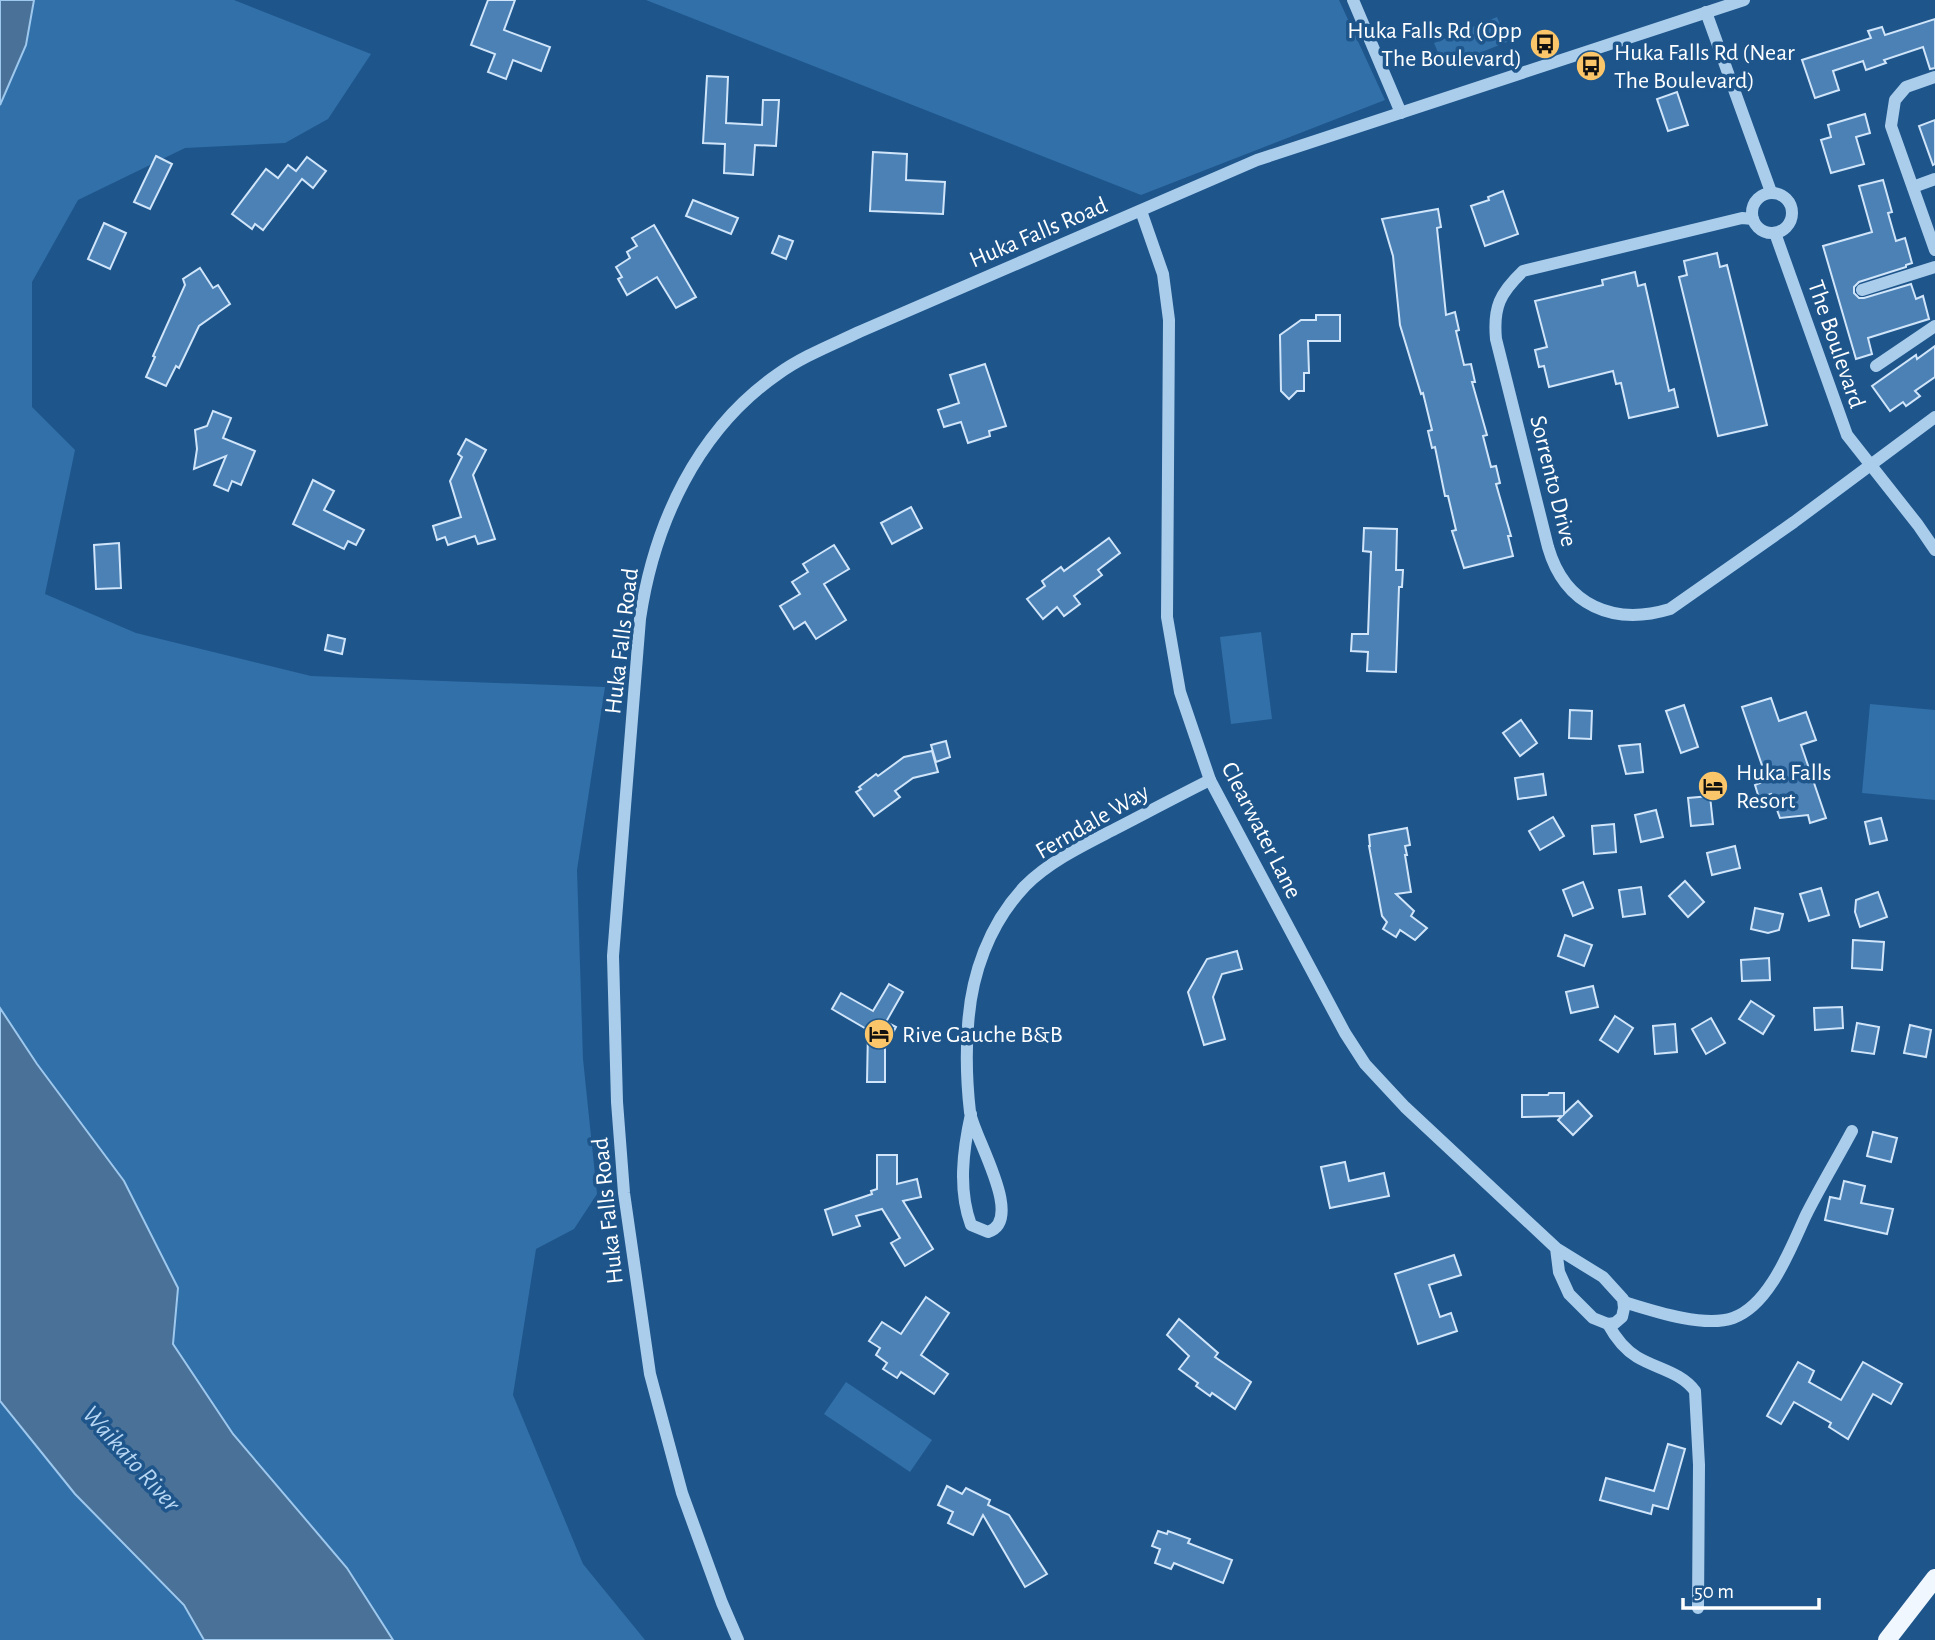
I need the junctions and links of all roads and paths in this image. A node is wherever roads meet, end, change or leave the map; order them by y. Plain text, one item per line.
1 (1353, 0) edge
2 (1744, 0) edge
3 (1706, 12) junction
4 (1935, 77) edge
5 (1401, 113) junction
6 (1935, 179) edge
7 (1913, 187) junction
8 (1770, 192) junction
9 (1140, 211) junction
10 (1753, 219) junction
11 (1775, 233) junction
12 (1935, 250) edge
13 (1935, 267) edge
14 (1862, 290) dead end
15 (1935, 326) edge
16 (1876, 366) dead end
17 (1935, 417) edge
18 (1869, 465) junction
19 (1934, 545) edge
20 (1210, 780) junction
21 (971, 1114) junction
22 (1852, 1131) dead end
23 (1556, 1248) junction
24 (1624, 1302) junction
25 (1608, 1324) junction
26 (1935, 1578) edge
27 (1699, 1608) dead end
28 (738, 1640) edge
29 (1887, 1640) edge

1 - 5 street
2 - 3 street, Huka Falls Road
3 - 5 street, Huka Falls Road
3 - 8 street
4 - 7 street
5 - 9 street, Huka Falls Road
6 - 7 street
7 - 12 street
8 - 10 street
8 - 11 street
9 - 20 street, Clearwater Lane
9 - 28 street, Huka Falls Road
10 - 11 street
10 - 18 street, Sorrento Drive
11 - 18 street, The Boulevard
13 - 14 street
15 - 16 street
17 - 18 street, Sorrento Drive
18 - 19 street, The Boulevard
20 - 21 street, Ferndale Way
20 - 23 street, Clearwater Lane
21 - 21 street, Ferndale Way
22 - 24 street
23 - 24 street, Clearwater Lane
23 - 25 street
24 - 25 street
25 - 27 street
26 - 29 main road

